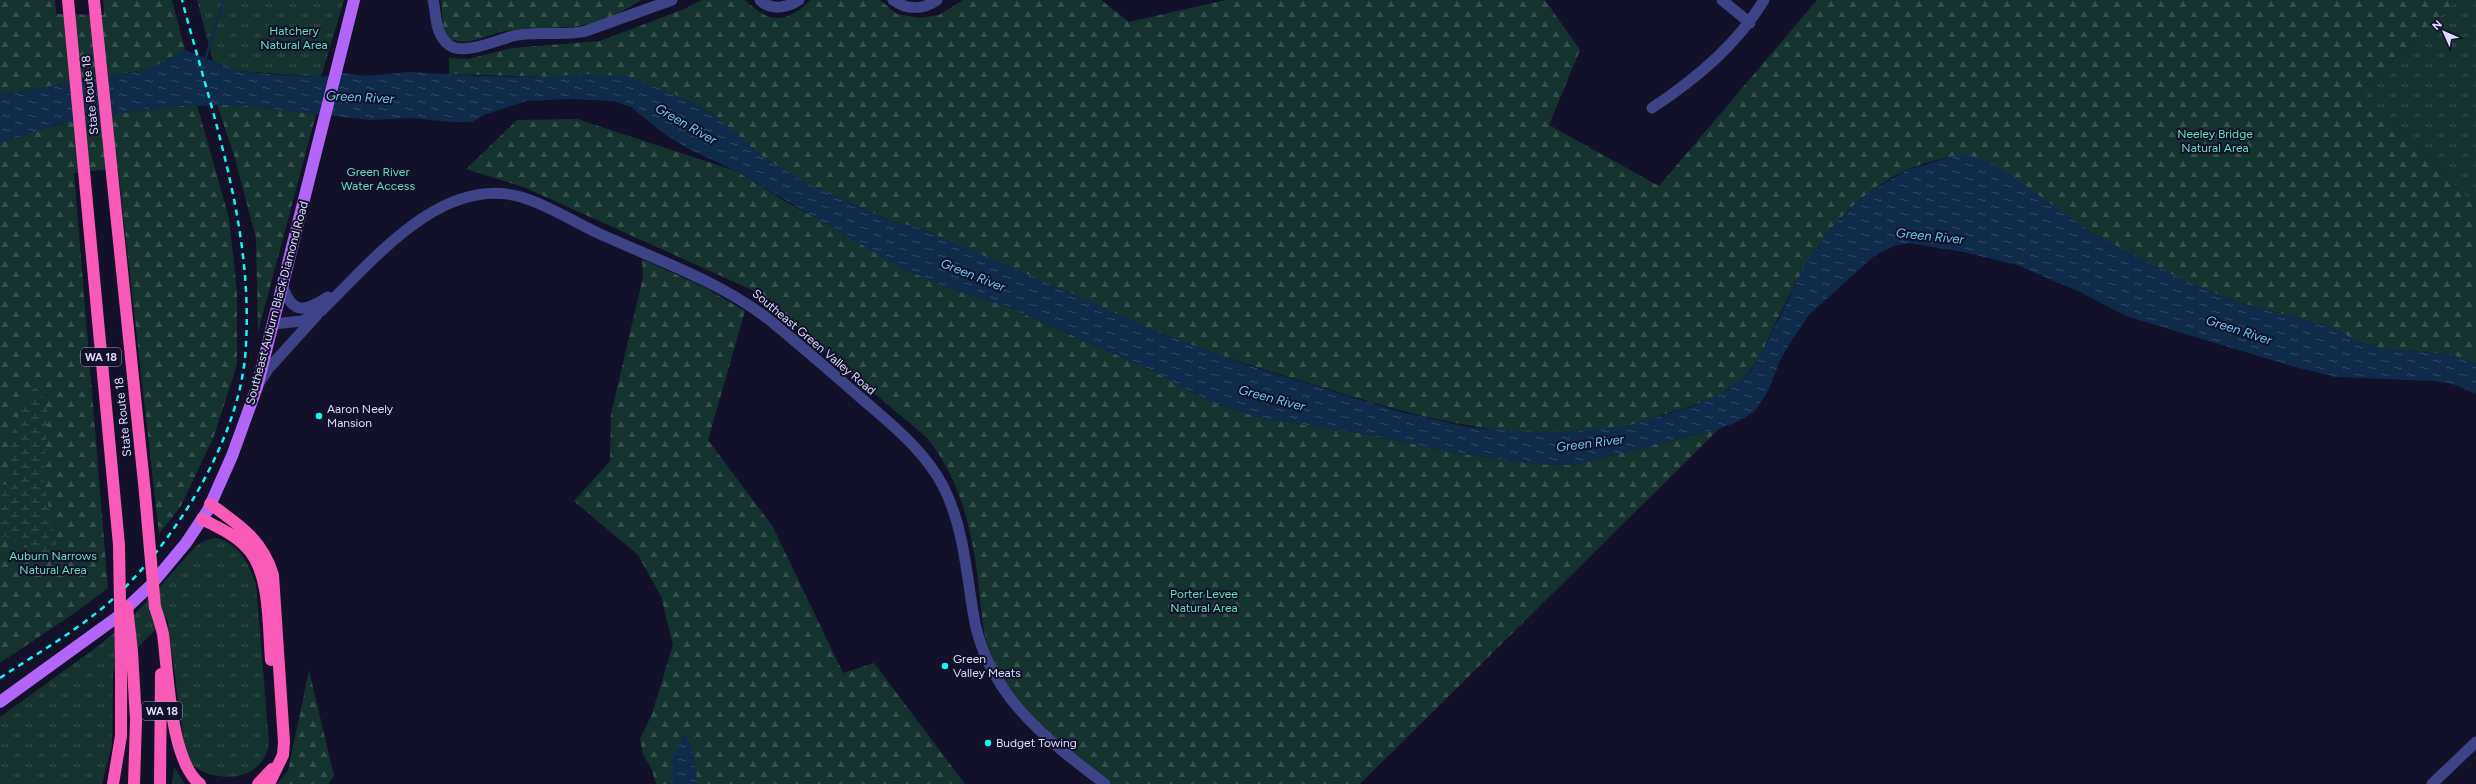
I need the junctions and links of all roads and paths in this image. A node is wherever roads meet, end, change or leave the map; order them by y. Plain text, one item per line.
1 (94, 0) edge
2 (354, 0) edge
3 (433, 0) edge
4 (672, 0) edge
5 (760, 0) edge
6 (799, 0) edge
7 (893, 0) edge
8 (937, 0) edge
9 (1722, 0) edge
10 (1764, 0) edge
11 (69, 4) edge
12 (1750, 23) junction
13 (1652, 108) dead end
14 (353, 279) junction
15 (283, 287) junction
16 (321, 311) junction
17 (273, 324) junction
18 (257, 387) junction
19 (210, 504) junction
20 (202, 519) junction
21 (119, 545) junction
22 (160, 635) junction
23 (0, 702) edge
24 (2476, 742) edge
25 (113, 784) edge
26 (134, 784) edge
27 (160, 784) edge
28 (200, 784) edge
29 (258, 784) edge
30 (269, 784) edge
31 (1104, 784) edge
32 (2432, 784) edge

1 - 22 highway, State Route 18 / WA 18, bridge
2 - 15 main road, Southeast Auburn Black Diamond Road
3 - 4 street
5 - 6 street
7 - 8 street
9 - 12 street
10 - 12 street
11 - 21 highway, State Route 18 / WA 18
12 - 13 street
14 - 15 street
14 - 16 street, Southeast Green Valley Road
14 - 31 street, Southeast Green Valley Road
15 - 17 main road, Southeast Auburn Black Diamond Road
16 - 17 street, Southeast Green Valley Road
16 - 18 street
17 - 18 main road, Southeast Auburn Black Diamond Road
18 - 19 main road, Southeast Auburn Black Diamond Road
19 - 20 main road, Southeast Auburn Black Diamond Road
19 - 30 highway
20 - 23 main road, Southeast Auburn Black Diamond Road
20 - 29 highway
21 - 25 highway, bridge
21 - 26 highway, State Route 18 / WA 18, bridge
22 - 27 highway, WA 18
22 - 28 highway
24 - 32 street

